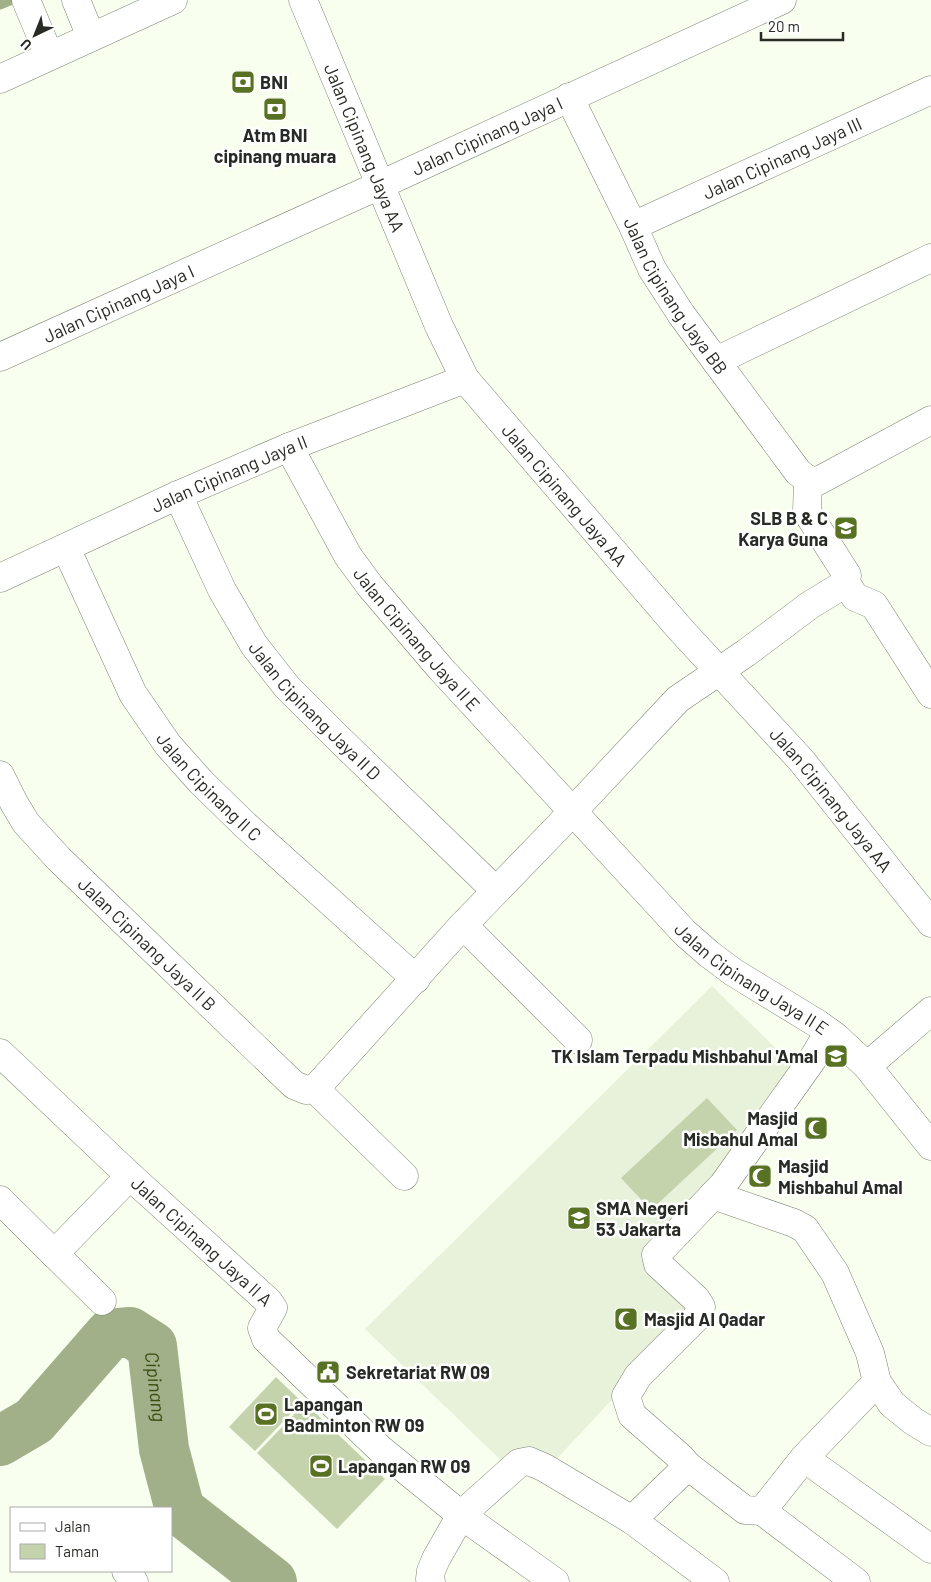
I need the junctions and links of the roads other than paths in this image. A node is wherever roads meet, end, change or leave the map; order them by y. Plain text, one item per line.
1 (26, 0) edge
2 (76, 0) edge
3 (303, 0) edge
4 (782, 0) edge
5 (162, 2) edge
6 (89, 32) junction
7 (46, 48) junction
8 (0, 79) edge
9 (931, 90) edge
10 (569, 97) junction
11 (380, 186) junction
12 (633, 226) junction
13 (931, 258) edge
14 (0, 357) edge
15 (716, 361) junction
16 (465, 379) junction
17 (931, 420) edge
18 (289, 447) junction
19 (808, 480) junction
20 (178, 495) junction
21 (66, 548) junction
22 (0, 578) edge
23 (846, 583) junction
24 (720, 671) junction
25 (931, 694) edge
26 (0, 775) edge
27 (572, 812) junction
28 (496, 891) junction
29 (931, 923) edge
30 (464, 924) junction
31 (416, 979) junction
32 (931, 1011) edge
33 (829, 1032) junction
34 (578, 1040) dead end
35 (867, 1066) junction
36 (5, 1067) edge
37 (315, 1089) junction
38 (931, 1146) edge
39 (130, 1176) junction
40 (404, 1176) dead end
41 (713, 1194) junction
42 (0, 1200) edge
43 (54, 1254) junction
44 (102, 1301) dead end
45 (877, 1382) junction
46 (931, 1432) edge
47 (804, 1458) junction
48 (688, 1466) junction
49 (762, 1512) junction
50 (461, 1515) junction
51 (632, 1520) junction
52 (931, 1549) edge
53 (431, 1582) edge
54 (555, 1582) edge
55 (715, 1582) edge
56 (856, 1582) edge

1 - 7 street
2 - 6 street
3 - 11 street, Jalan Cipinang Jaya AA
4 - 10 street, Jalan Cipinang Jaya I
5 - 6 street
6 - 7 street
7 - 8 street
9 - 12 street, Jalan Cipinang Jaya III
10 - 11 street, Jalan Cipinang Jaya I
10 - 12 street, Jalan Cipinang Jaya BB
11 - 14 street, Jalan Cipinang Jaya I
11 - 16 street, Jalan Cipinang Jaya AA
12 - 15 street, Jalan Cipinang Jaya BB
13 - 15 street
15 - 19 street, Jalan Cipinang Jaya BB
16 - 18 street, Jalan Cipinang Jaya II
16 - 24 street, Jalan Cipinang Jaya AA
17 - 19 street
18 - 20 street, Jalan Cipinang Jaya II
18 - 27 street, Jalan Cipinang Jaya II E
19 - 23 street
20 - 21 street, Jalan Cipinang Jaya II
20 - 28 street, Jalan Cipinang Jaya II D
21 - 22 street, Jalan Cipinang Jaya II
21 - 31 street, Jalan Cipinang II C
23 - 24 street
23 - 25 street
24 - 27 street
24 - 29 street, Jalan Cipinang Jaya AA
26 - 37 street, Jalan Cipinang Jaya II B
27 - 28 street
27 - 33 street, Jalan Cipinang Jaya II E
28 - 30 street
30 - 31 street
30 - 34 street
31 - 37 street
32 - 35 street
33 - 35 street, Jalan Cipinang Jaya II E
33 - 41 street
35 - 38 street, Jalan Cipinang Jaya II E
36 - 39 street, Jalan Cipinang Jaya II A
37 - 40 street
39 - 43 street
39 - 50 street, Jalan Cipinang Jaya II A
41 - 45 street
41 - 48 street
42 - 43 street
43 - 44 street
45 - 46 street
45 - 47 street
47 - 49 street
47 - 52 street
48 - 49 street
48 - 51 street
49 - 56 street
50 - 51 street
50 - 53 street
50 - 54 street
51 - 55 street

